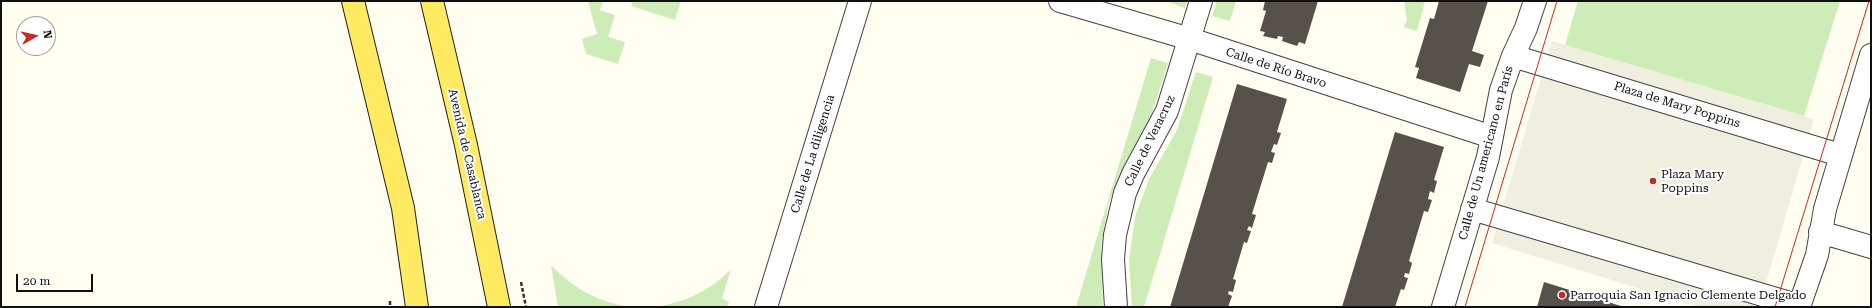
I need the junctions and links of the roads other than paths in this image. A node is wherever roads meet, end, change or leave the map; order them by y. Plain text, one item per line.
1 (353, 1) edge
2 (432, 1) edge
3 (860, 1) edge
4 (1060, 1) edge
5 (1201, 1) edge
6 (1535, 1) edge
7 (1190, 40) junction
8 (1871, 55) edge
9 (1513, 56) junction
10 (1492, 137) junction
11 (1840, 155) junction
12 (1472, 209) junction
13 (1820, 232) junction
14 (1871, 247) edge
15 (1799, 306) edge
16 (417, 307) edge
17 (499, 307) edge
18 (766, 307) edge
19 (1116, 307) edge
20 (1443, 307) edge

1 - 16 main road
2 - 17 main road, Avenida de Casablanca
3 - 18 street, Calle de La diligencia
4 - 7 street, Calle de Río Bravo
5 - 7 street, Calle de Veracruz
6 - 9 street, Calle de Un americano en París
7 - 10 street, Calle de Río Bravo
7 - 19 street, Calle de Veracruz
8 - 11 street
9 - 10 street, Calle de Un americano en París
9 - 11 street, Plaza de Mary Poppins
10 - 12 street, Calle de Un americano en París
11 - 13 street
12 - 15 street
12 - 20 street, Calle de Un americano en París
13 - 14 street
13 - 15 street

